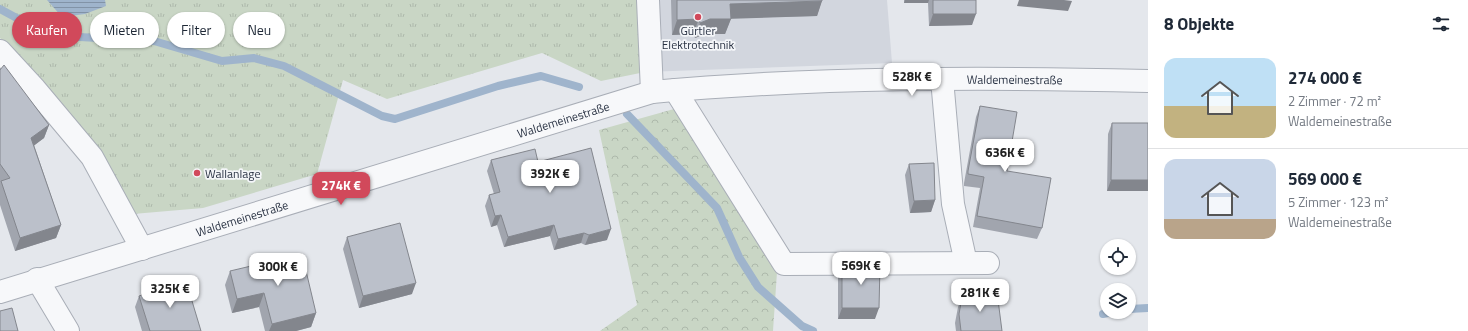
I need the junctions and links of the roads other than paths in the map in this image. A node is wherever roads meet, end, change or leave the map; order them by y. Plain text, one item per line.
1 (648, 0) edge
2 (0, 51) edge
3 (942, 79) junction
4 (1148, 81) edge
5 (675, 90) junction
6 (652, 92) junction
7 (142, 249) junction
8 (966, 263) junction
9 (988, 263) dead end
10 (37, 279) junction
11 (0, 292) edge
12 (68, 331) edge

1 - 6 street
2 - 7 street
3 - 4 street, Waldemeinestraße
3 - 5 street, Waldemeinestraße
3 - 8 street
5 - 6 street, Waldemeinestraße
5 - 8 street
6 - 7 street, Waldemeinestraße
7 - 10 street, Waldemeinestraße
8 - 9 street
10 - 11 street, Waldemeinestraße
10 - 12 street

